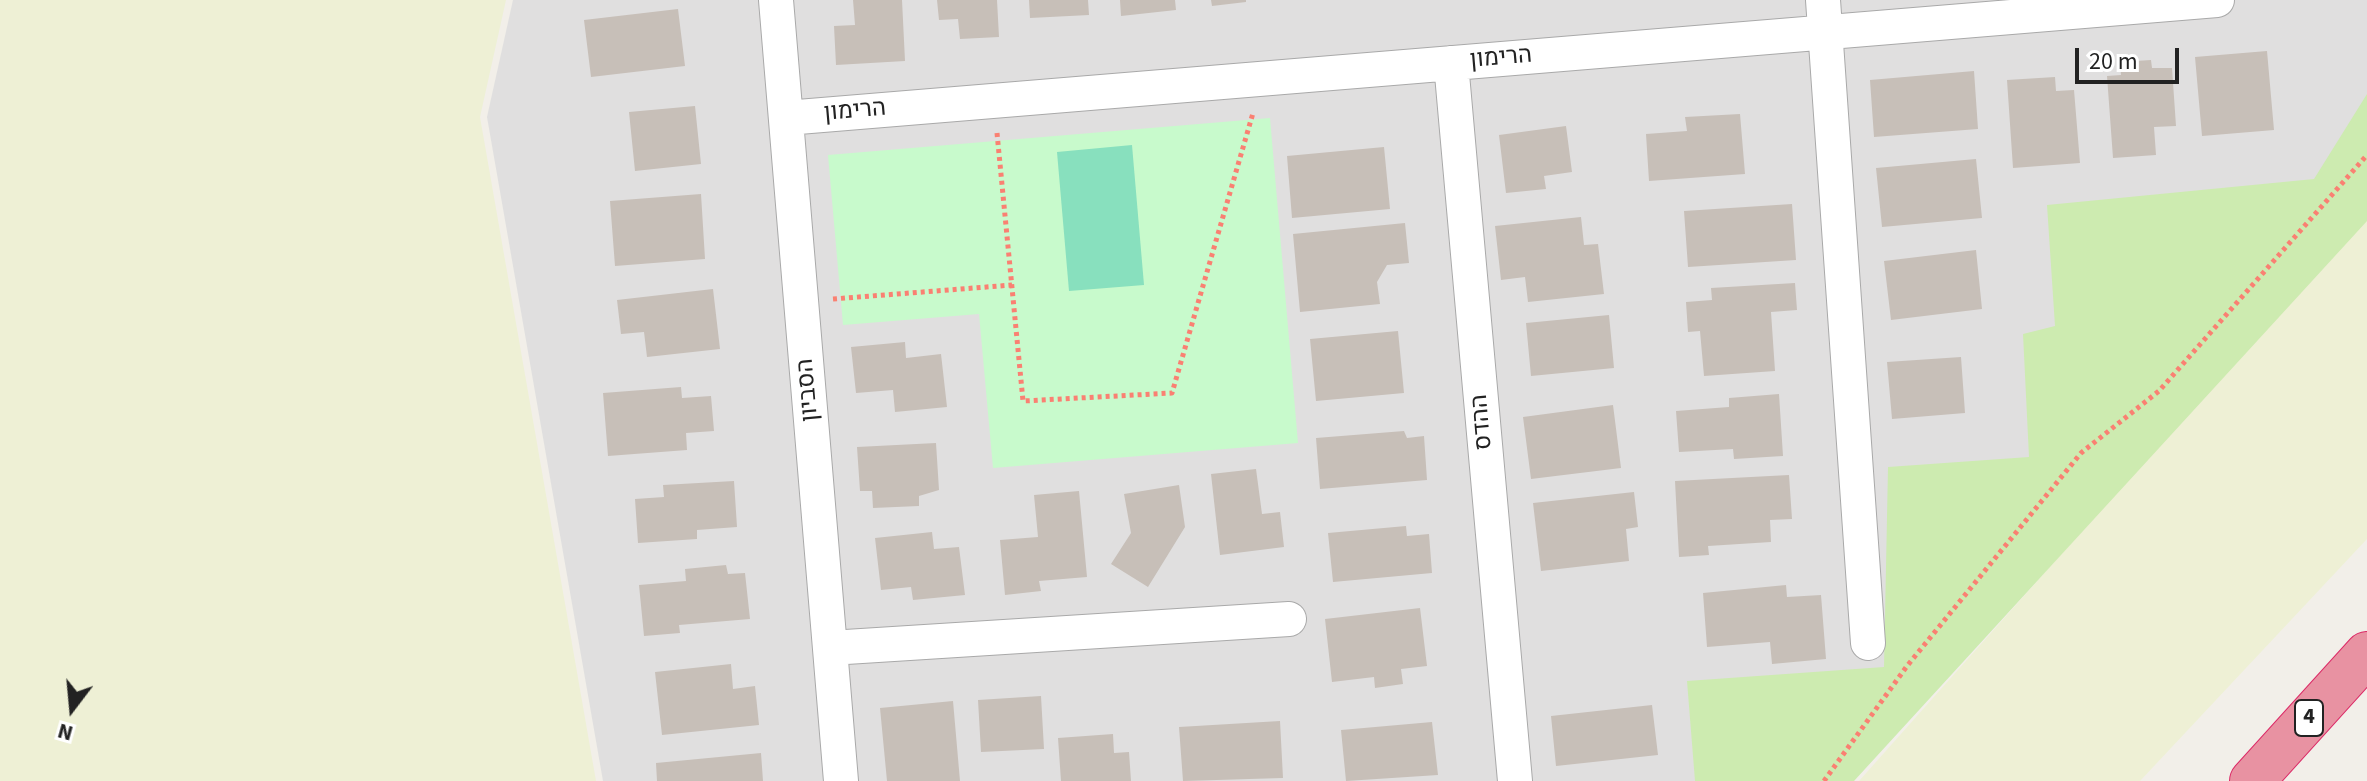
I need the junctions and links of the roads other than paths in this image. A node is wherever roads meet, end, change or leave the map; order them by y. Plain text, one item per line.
1 (776, 0) edge
2 (2217, 0) edge
3 (1824, 16) edge
4 (1451, 63) junction
5 (786, 118) junction
6 (1289, 619) dead end
7 (1868, 643) dead end
8 (830, 648) junction
9 (2367, 654) edge
10 (841, 781) edge
11 (1515, 781) edge
12 (2252, 781) edge

1 - 5 street, הסביון
2 - 3 street, הרימון
3 - 4 street, הרימון
3 - 7 street
4 - 5 street, הרימון
4 - 11 street, ההדס
5 - 8 street, הסביון
6 - 8 street
8 - 10 street, הסביון
9 - 12 highway, 4

